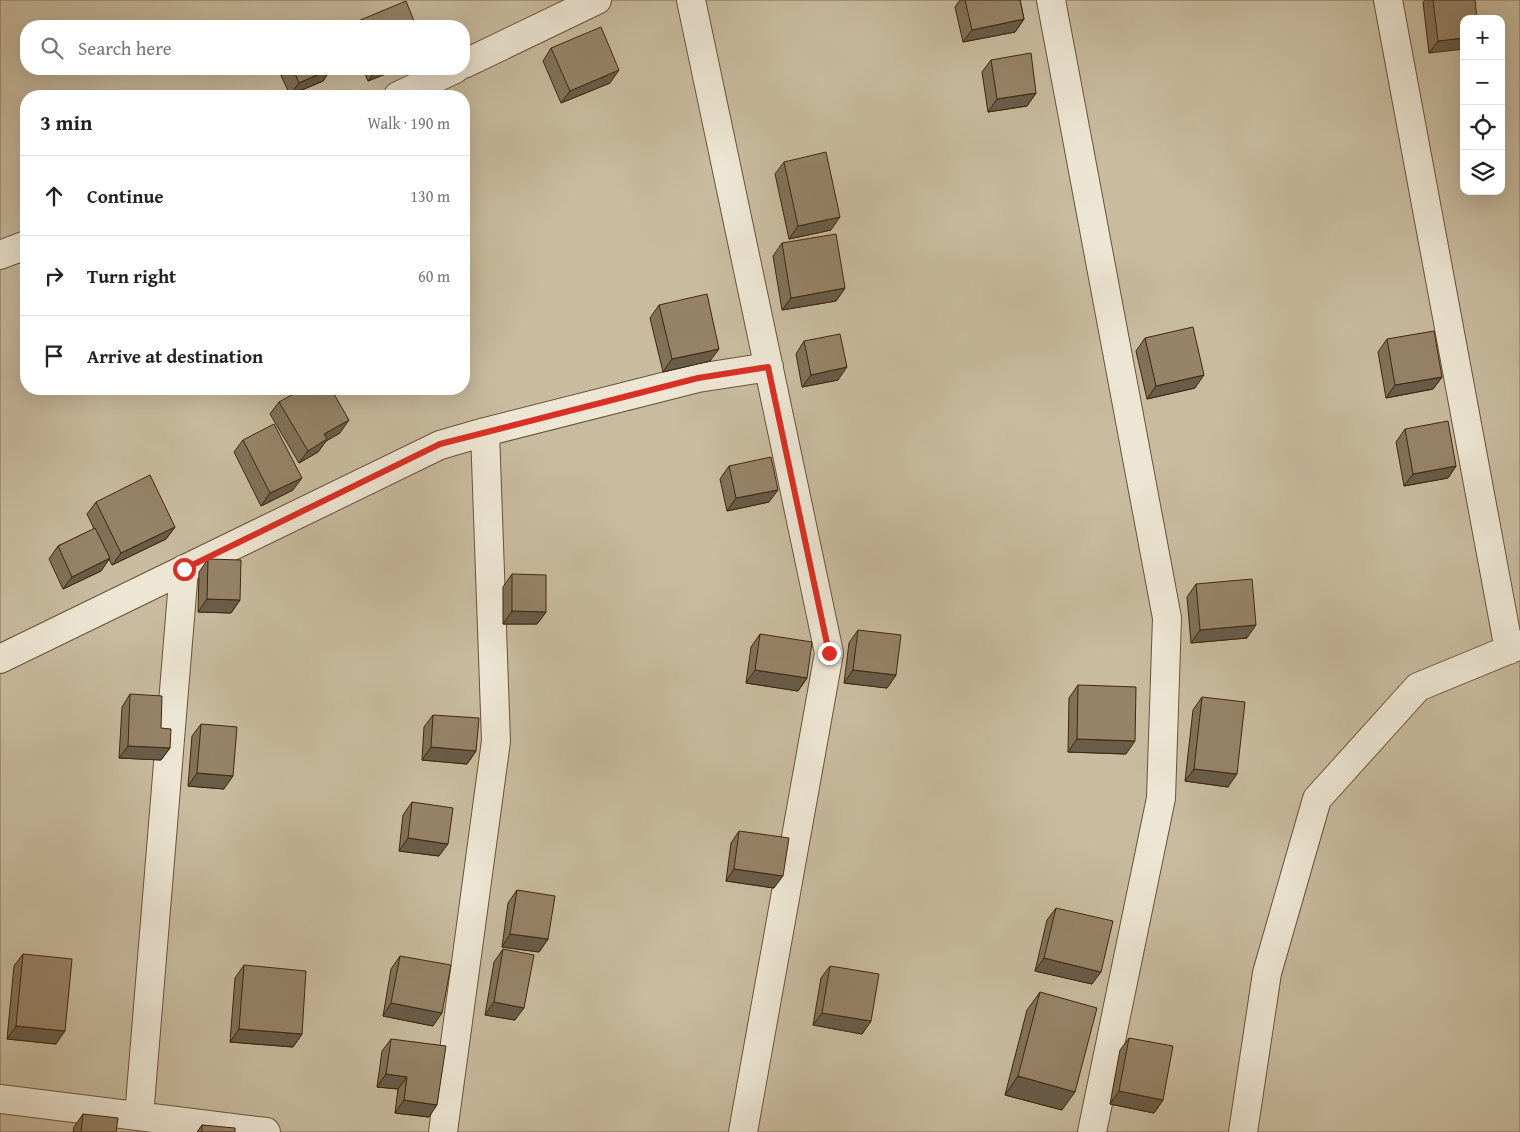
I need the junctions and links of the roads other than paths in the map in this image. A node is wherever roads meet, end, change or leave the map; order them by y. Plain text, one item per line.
1 (597, 0) edge
2 (691, 0) edge
3 (1051, 0) edge
4 (1388, 0) edge
5 (470, 61) edge
6 (442, 75) edge
7 (411, 90) edge
8 (20, 247) edge
9 (0, 255) edge
10 (768, 367) junction
11 (485, 432) junction
12 (184, 569) junction
13 (1515, 647) edge
14 (0, 659) edge
15 (0, 1099) edge
16 (139, 1116) junction
17 (266, 1132) edge
18 (442, 1132) edge
19 (743, 1132) edge
20 (1092, 1132) edge
21 (1243, 1132) edge

1 - 5 street
2 - 10 street
3 - 20 street
4 - 13 street
6 - 7 street
8 - 9 street
10 - 11 street
10 - 19 street
11 - 12 street
11 - 18 street
12 - 14 street
12 - 16 street
13 - 21 street
15 - 16 street
16 - 17 street

